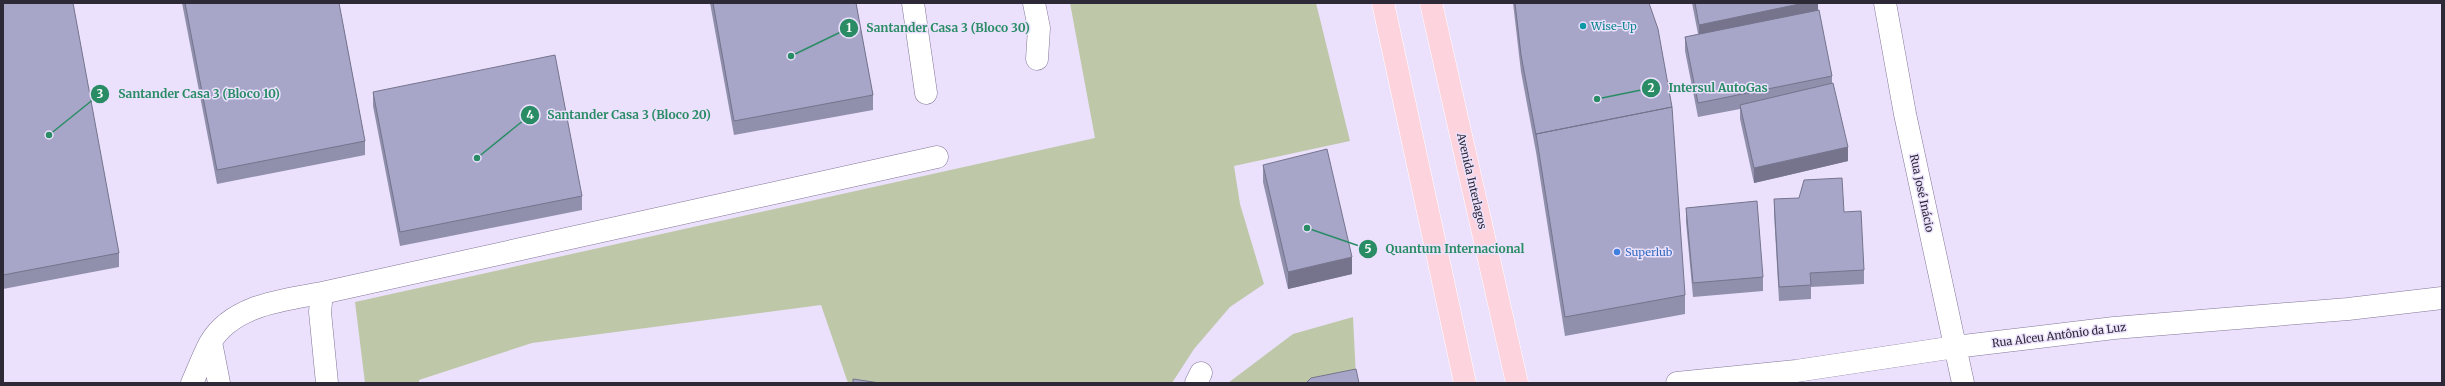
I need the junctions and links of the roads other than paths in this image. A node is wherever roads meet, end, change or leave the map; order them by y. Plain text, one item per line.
1 (913, 3) edge
2 (1034, 3) edge
3 (1383, 3) edge
4 (1431, 3) edge
5 (1885, 3) edge
6 (1037, 59) dead end
7 (926, 93) dead end
8 (937, 157) dead end
9 (322, 293) junction
10 (2442, 298) edge
11 (211, 342) junction
12 (1955, 347) junction
13 (192, 383) edge
14 (219, 383) edge
15 (327, 383) edge
16 (1465, 383) edge
17 (1517, 383) edge
18 (1677, 383) edge
19 (1963, 383) edge

1 - 7 street
2 - 6 street
3 - 16 main road
4 - 17 main road, Avenida Interlagos
5 - 12 street, Rua José Inácio
8 - 9 street
9 - 11 street
9 - 15 street
10 - 12 street, Rua Alceu Antônio da Luz
11 - 13 street
11 - 14 street
12 - 18 street, Rua Alceu Antônio da Luz
12 - 19 street, Rua José Inácio

